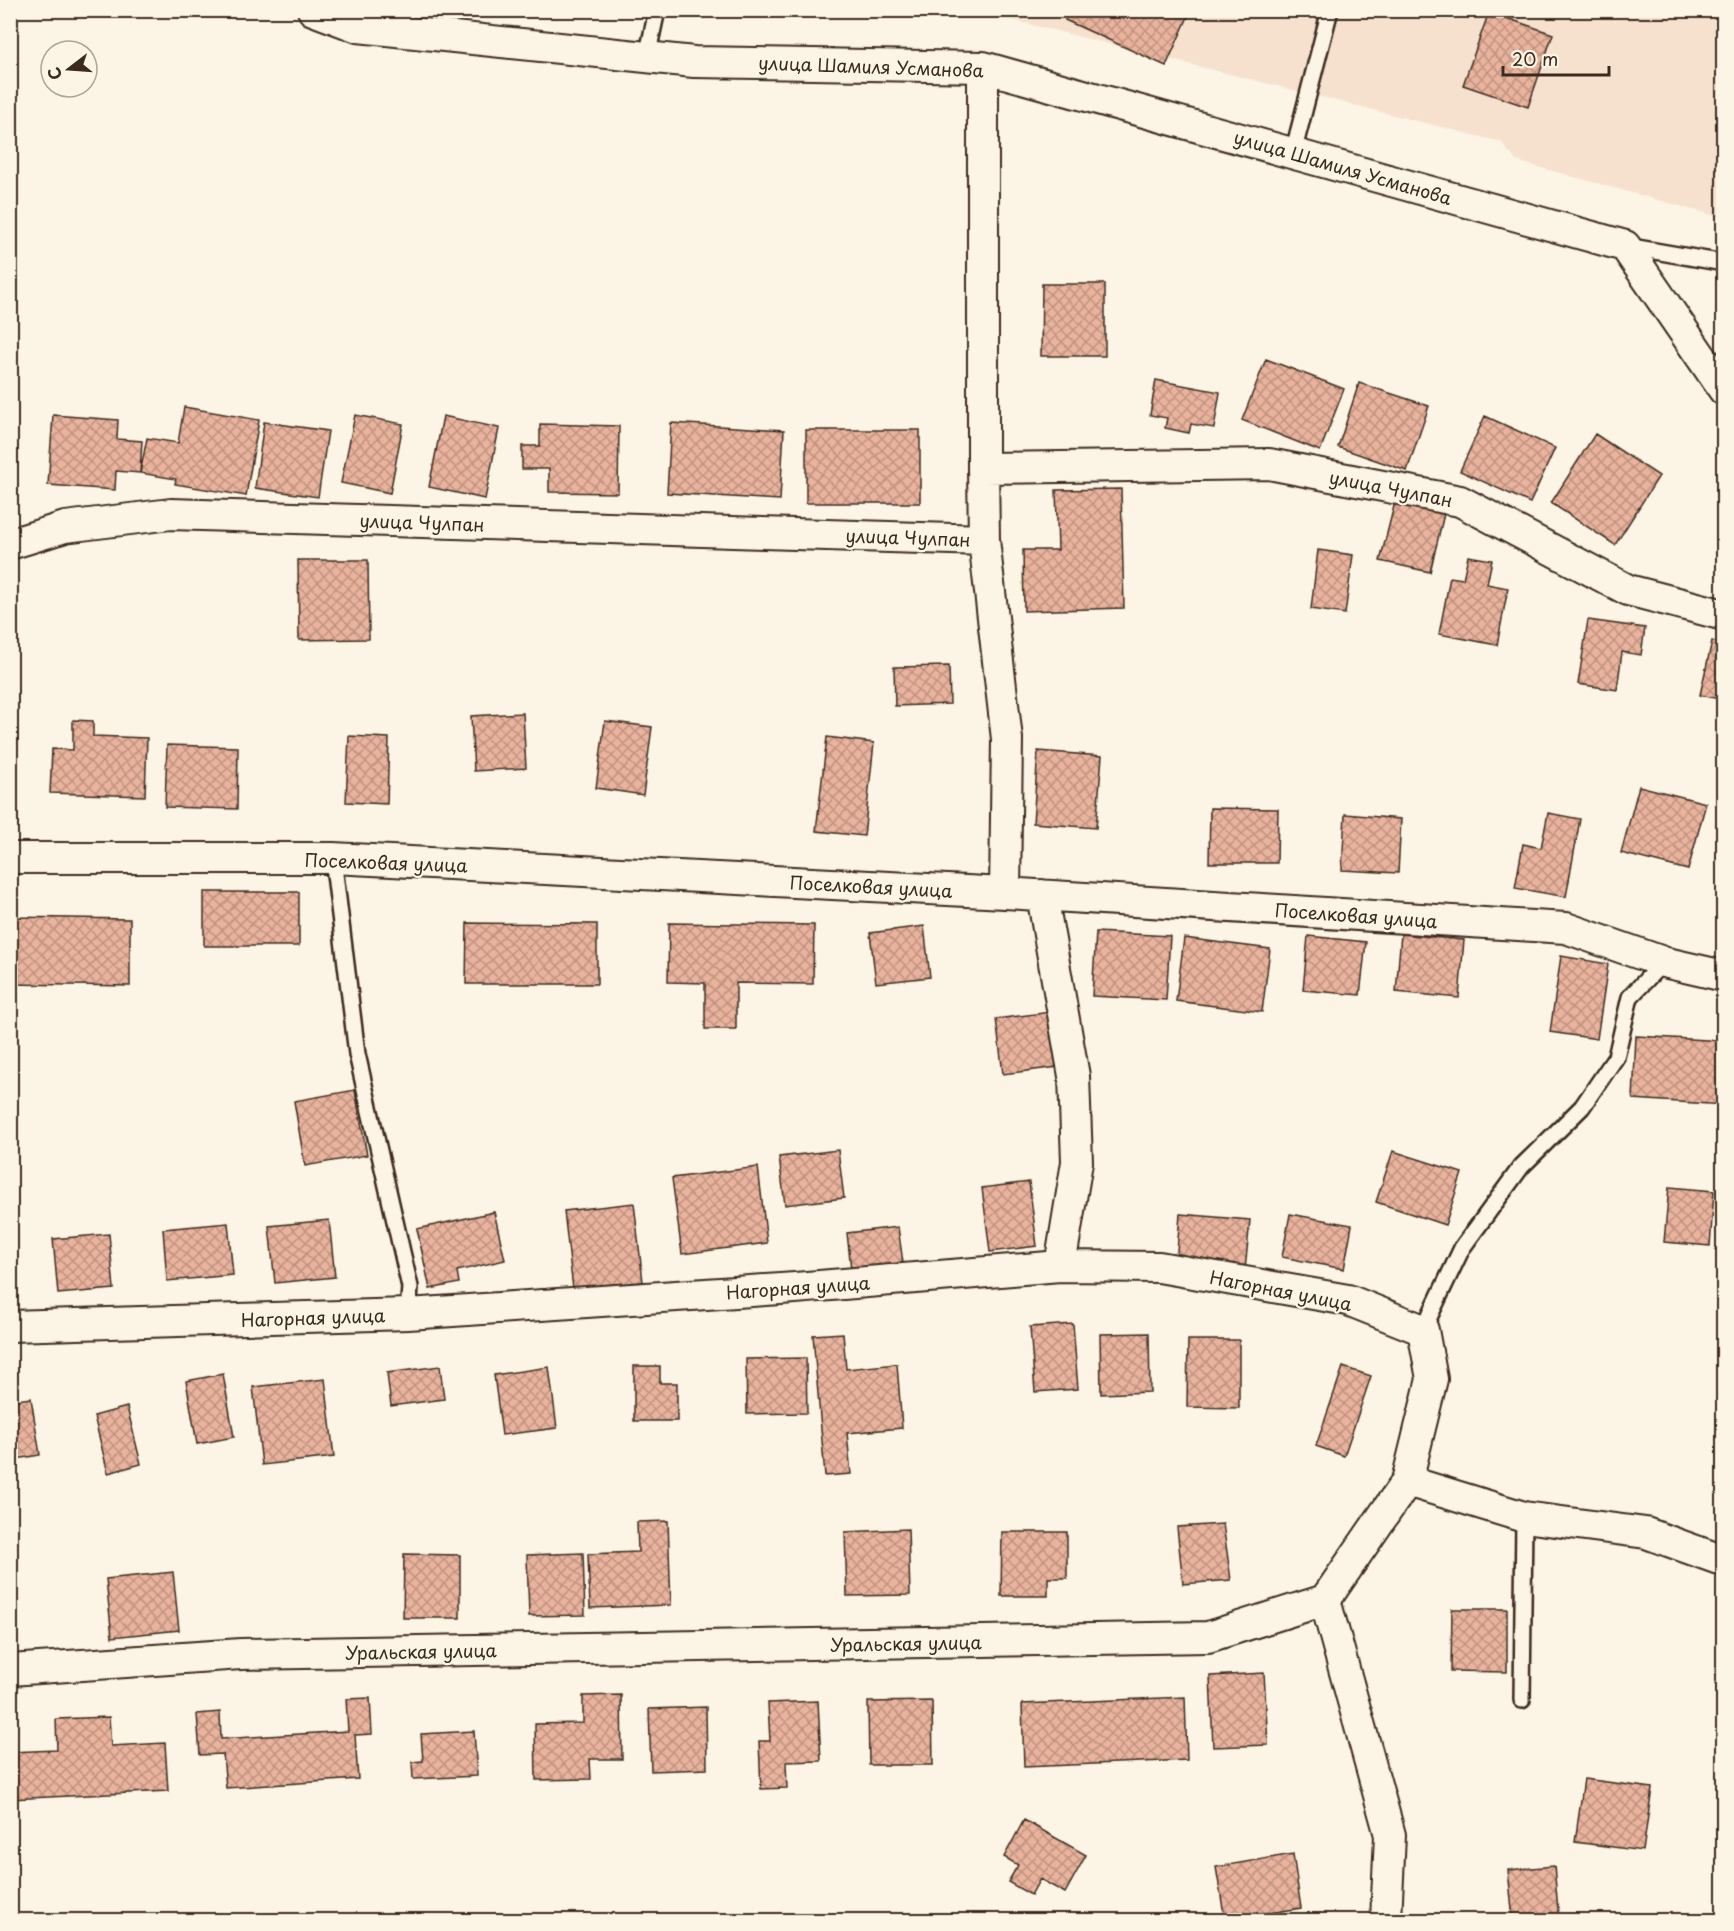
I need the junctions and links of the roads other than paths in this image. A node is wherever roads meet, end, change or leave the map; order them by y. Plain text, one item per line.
1 (313, 10) edge
2 (657, 10) edge
3 (1330, 10) edge
4 (647, 57) junction
5 (983, 67) junction
6 (1293, 153) junction
7 (1625, 246) junction
8 (1724, 263) edge
9 (1724, 390) edge
10 (983, 468) junction
11 (984, 540) junction
12 (10, 544) edge
13 (1724, 615) edge
14 (10, 858) edge
15 (333, 858) junction
16 (1005, 893) junction
17 (1042, 895) junction
18 (1664, 962) junction
19 (1724, 976) edge
20 (1060, 1266) junction
21 (408, 1314) junction
22 (10, 1326) edge
23 (1423, 1330) junction
24 (1407, 1481) junction
25 (1524, 1517) junction
26 (1724, 1561) edge
27 (1325, 1600) junction
28 (10, 1670) edge
29 (1522, 1700) dead end
30 (1386, 1920) edge

1 - 4 street, улица Шамиля Усманова
2 - 4 lane
3 - 6 lane
4 - 5 street, улица Шамиля Усманова
5 - 6 street, улица Шамиля Усманова
5 - 10 street
6 - 7 street, улица Шамиля Усманова
7 - 8 lane
7 - 9 street
10 - 11 street, улица Чулпан
10 - 13 street, улица Чулпан
11 - 12 street, улица Чулпан
11 - 16 street
14 - 15 street, Поселковая улица
15 - 16 street, Поселковая улица
15 - 21 lane
16 - 17 street, Поселковая улица
17 - 18 street, Поселковая улица
17 - 20 street
18 - 19 street, Поселковая улица
18 - 23 lane
20 - 21 street, Нагорная улица
20 - 23 street, Нагорная улица
21 - 22 street, Нагорная улица
23 - 24 street
24 - 25 street
24 - 27 street
25 - 26 street
25 - 29 lane
27 - 28 street, Уральская улица
27 - 30 street

